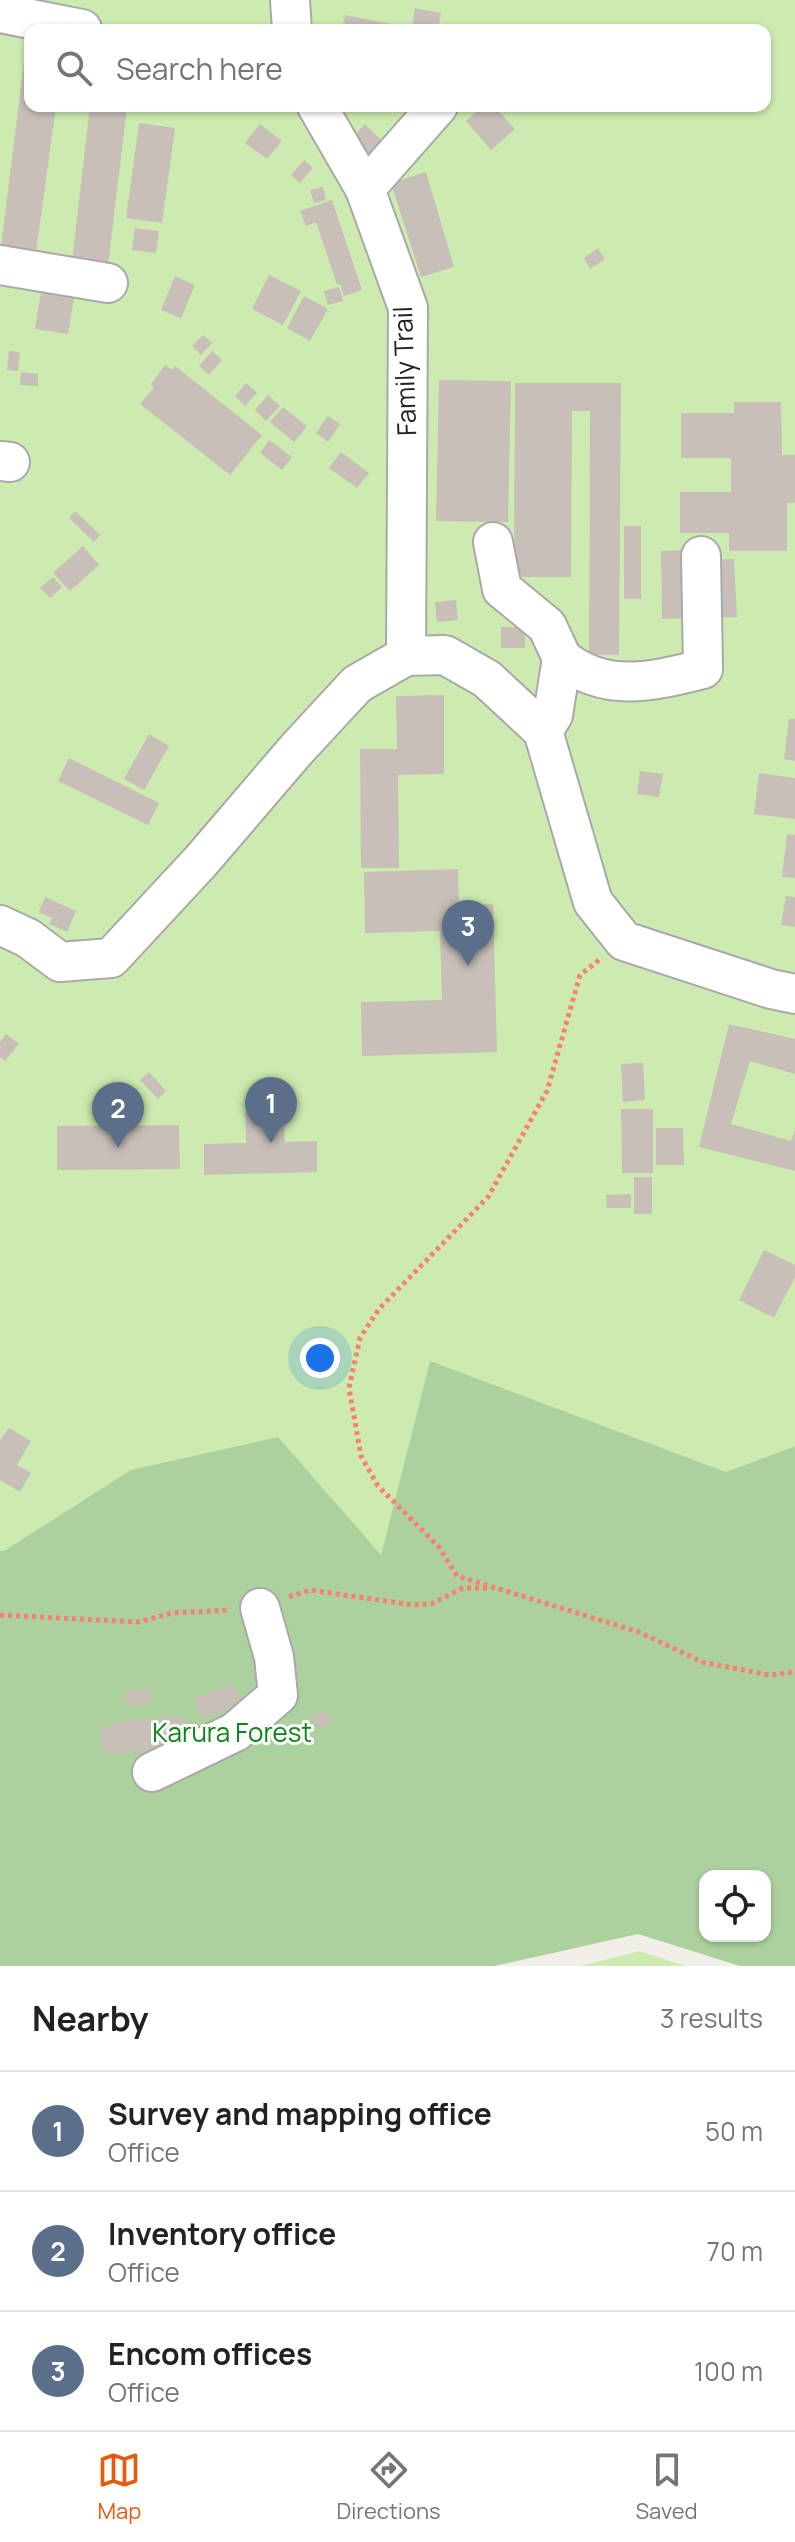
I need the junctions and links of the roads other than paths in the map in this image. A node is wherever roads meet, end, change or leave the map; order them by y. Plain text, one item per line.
1 (290, 0) edge
2 (0, 13) edge
3 (56, 24) edge
4 (292, 24) edge
5 (320, 112) edge
6 (433, 112) edge
7 (365, 189) junction
8 (0, 265) edge
9 (108, 283) dead end
10 (493, 542) dead end
11 (701, 556) dead end
12 (406, 656) junction
13 (562, 658) junction
14 (543, 731) junction
15 (0, 925) edge
16 (795, 994) edge
17 (260, 1608) dead end
18 (152, 1772) dead end

1 - 4 street
2 - 3 street
5 - 7 street, Family Trail
6 - 7 street
7 - 12 street, Family Trail
8 - 9 street
10 - 13 street
11 - 13 street
12 - 14 street
12 - 15 street
13 - 14 street
14 - 16 street
17 - 18 street

